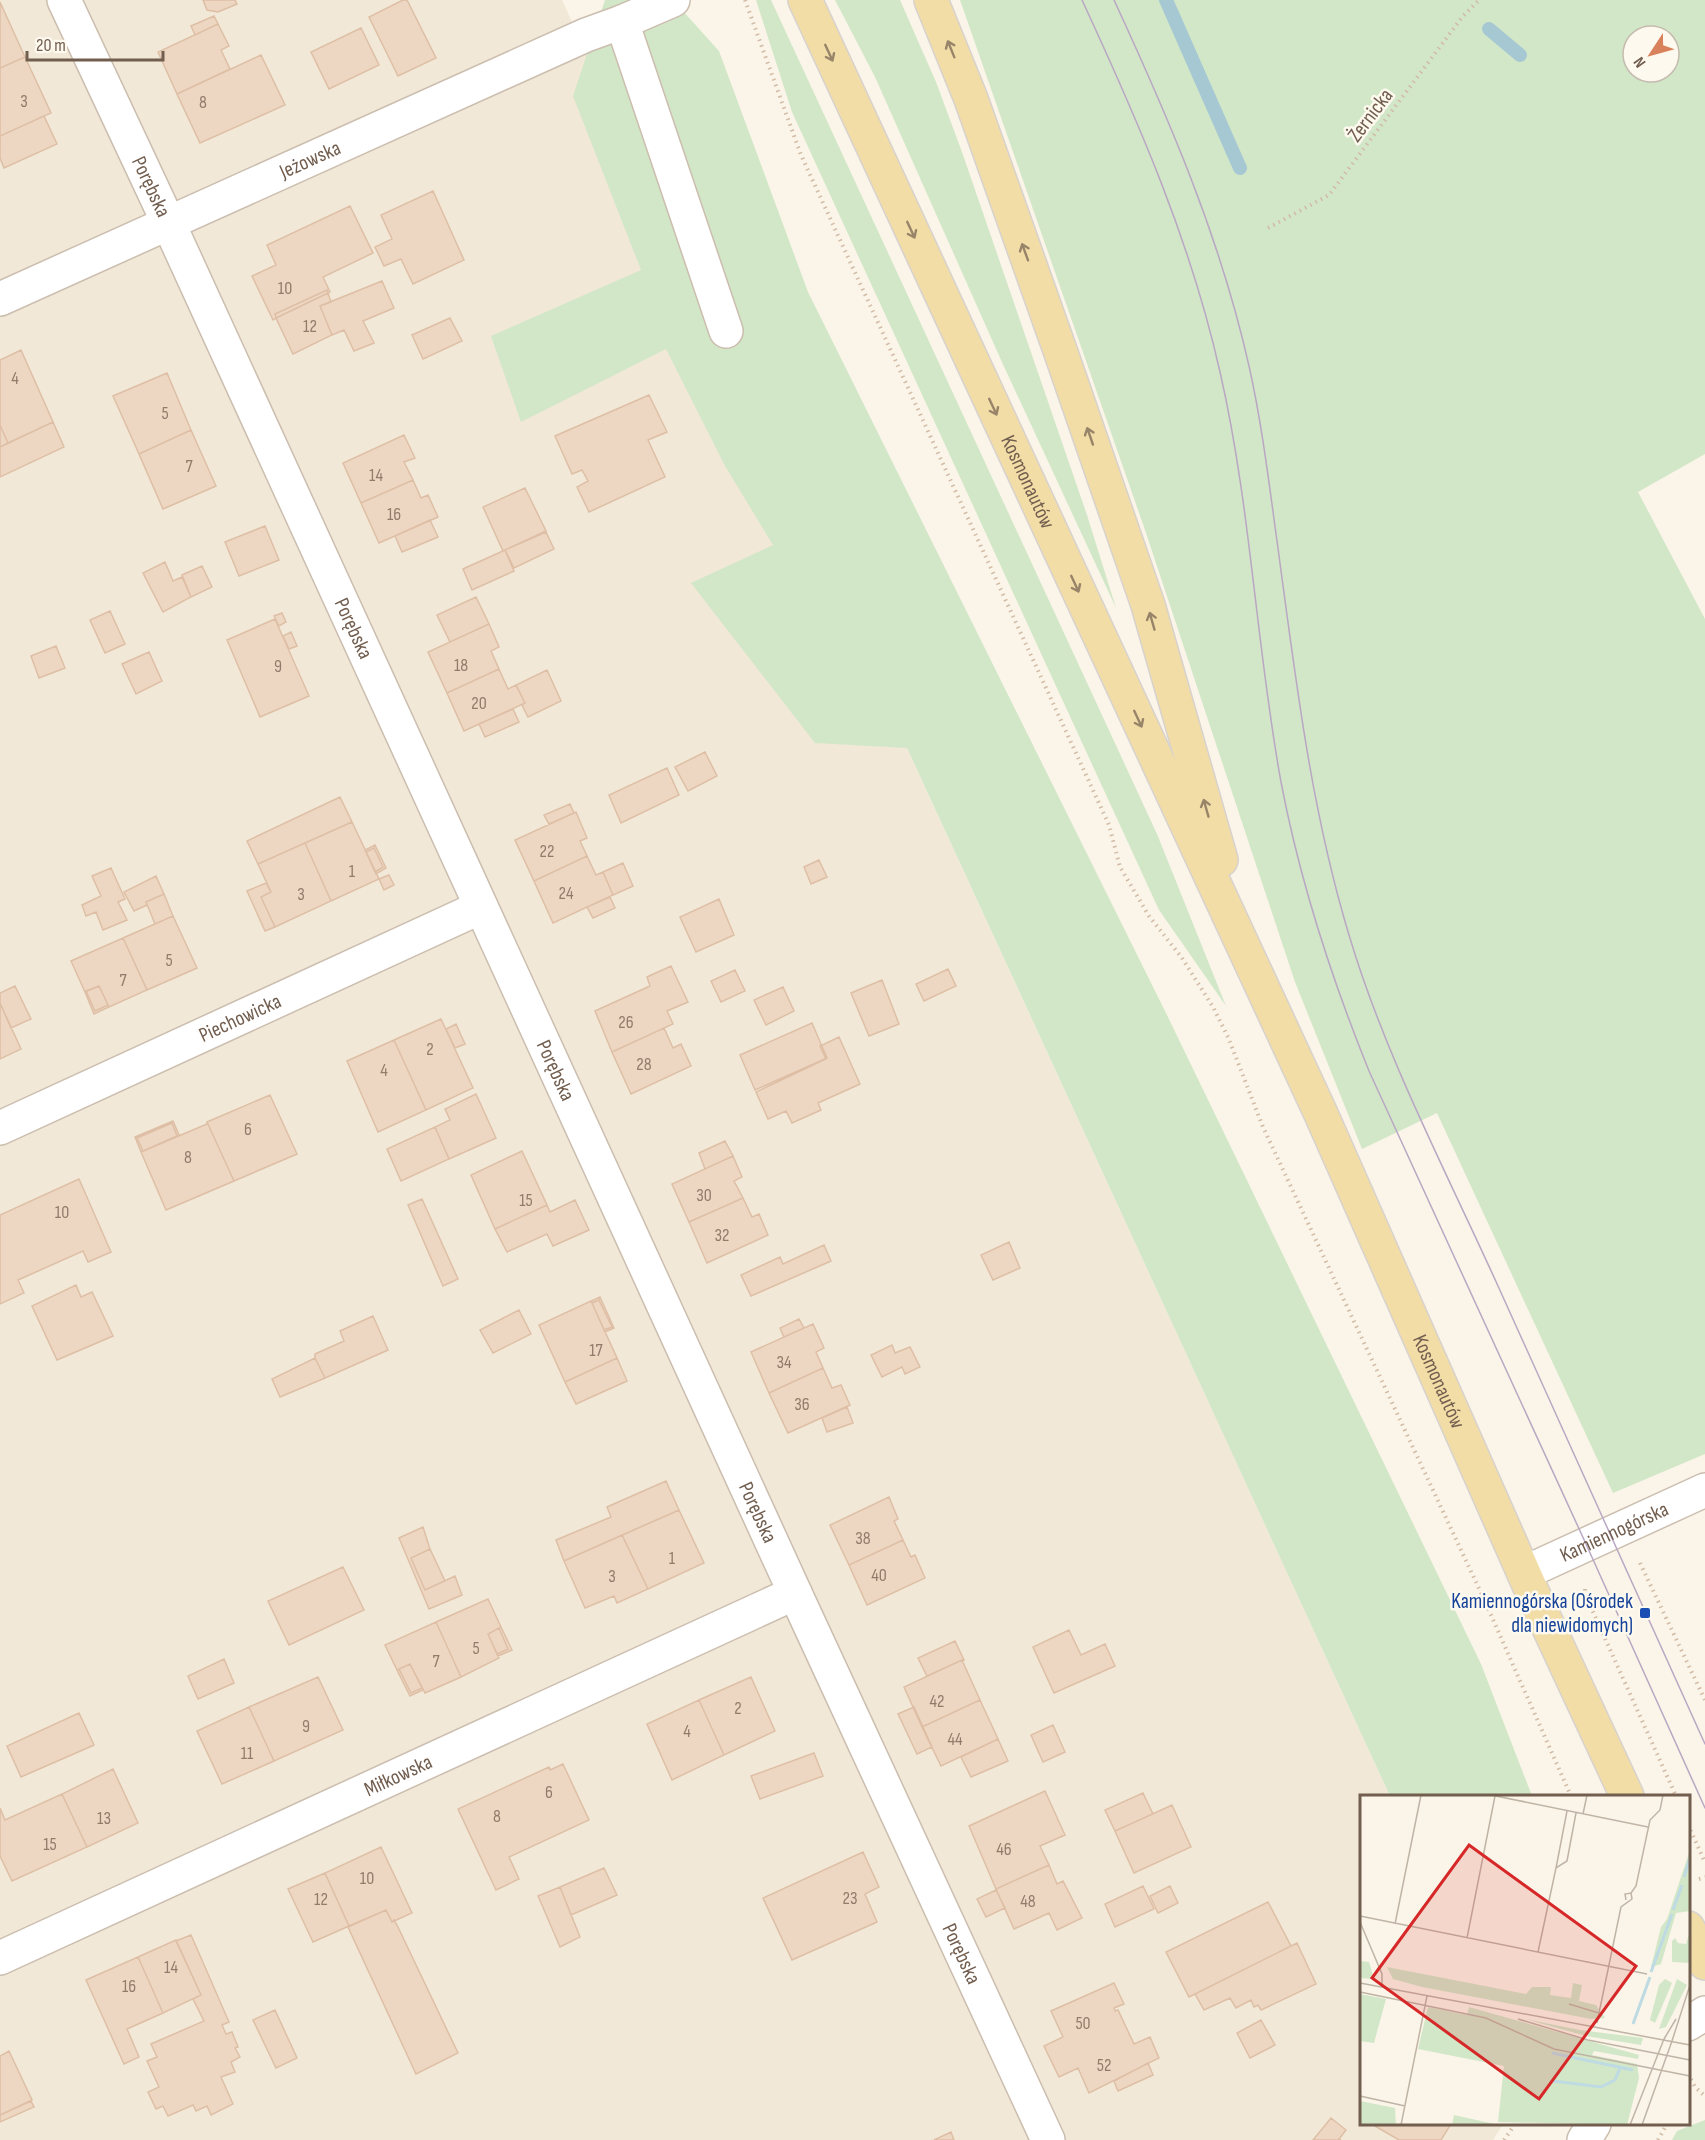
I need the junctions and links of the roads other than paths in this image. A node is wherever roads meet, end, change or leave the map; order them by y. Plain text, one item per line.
1 (64, 0) edge
2 (673, 0) edge
3 (805, 0) edge
4 (931, 0) edge
5 (622, 22) junction
6 (168, 222) junction
7 (0, 299) edge
8 (726, 331) dead end
9 (481, 907) junction
10 (1251, 965) junction
11 (0, 1128) edge
12 (1705, 1490) edge
13 (1524, 1573) junction
14 (795, 1593) junction
15 (1626, 1795) edge
16 (1690, 1930) edge
17 (0, 1958) edge
18 (1705, 1963) edge
19 (1705, 2013) edge
20 (1690, 2023) edge
21 (1593, 2125) edge
22 (1047, 2140) edge
23 (1584, 2140) edge

1 - 6 street, Porębska
2 - 5 street, Jeżowska
3 -> 10 main road, Kosmonautów
10 -> 4 main road, Kosmonautów
5 - 6 street, Jeżowska
5 - 8 street
6 - 7 street, Jeżowska
6 - 9 street, Porębska
9 - 11 street, Piechowicka
9 - 14 street, Porębska
10 - 13 main road, Kosmonautów
12 - 13 street, Kamiennogórska
13 - 15 main road, Kosmonautów
14 - 17 street, Miłkowska
14 - 22 street, Porębska
16 - 18 main road
19 - 20 street
21 - 23 street

